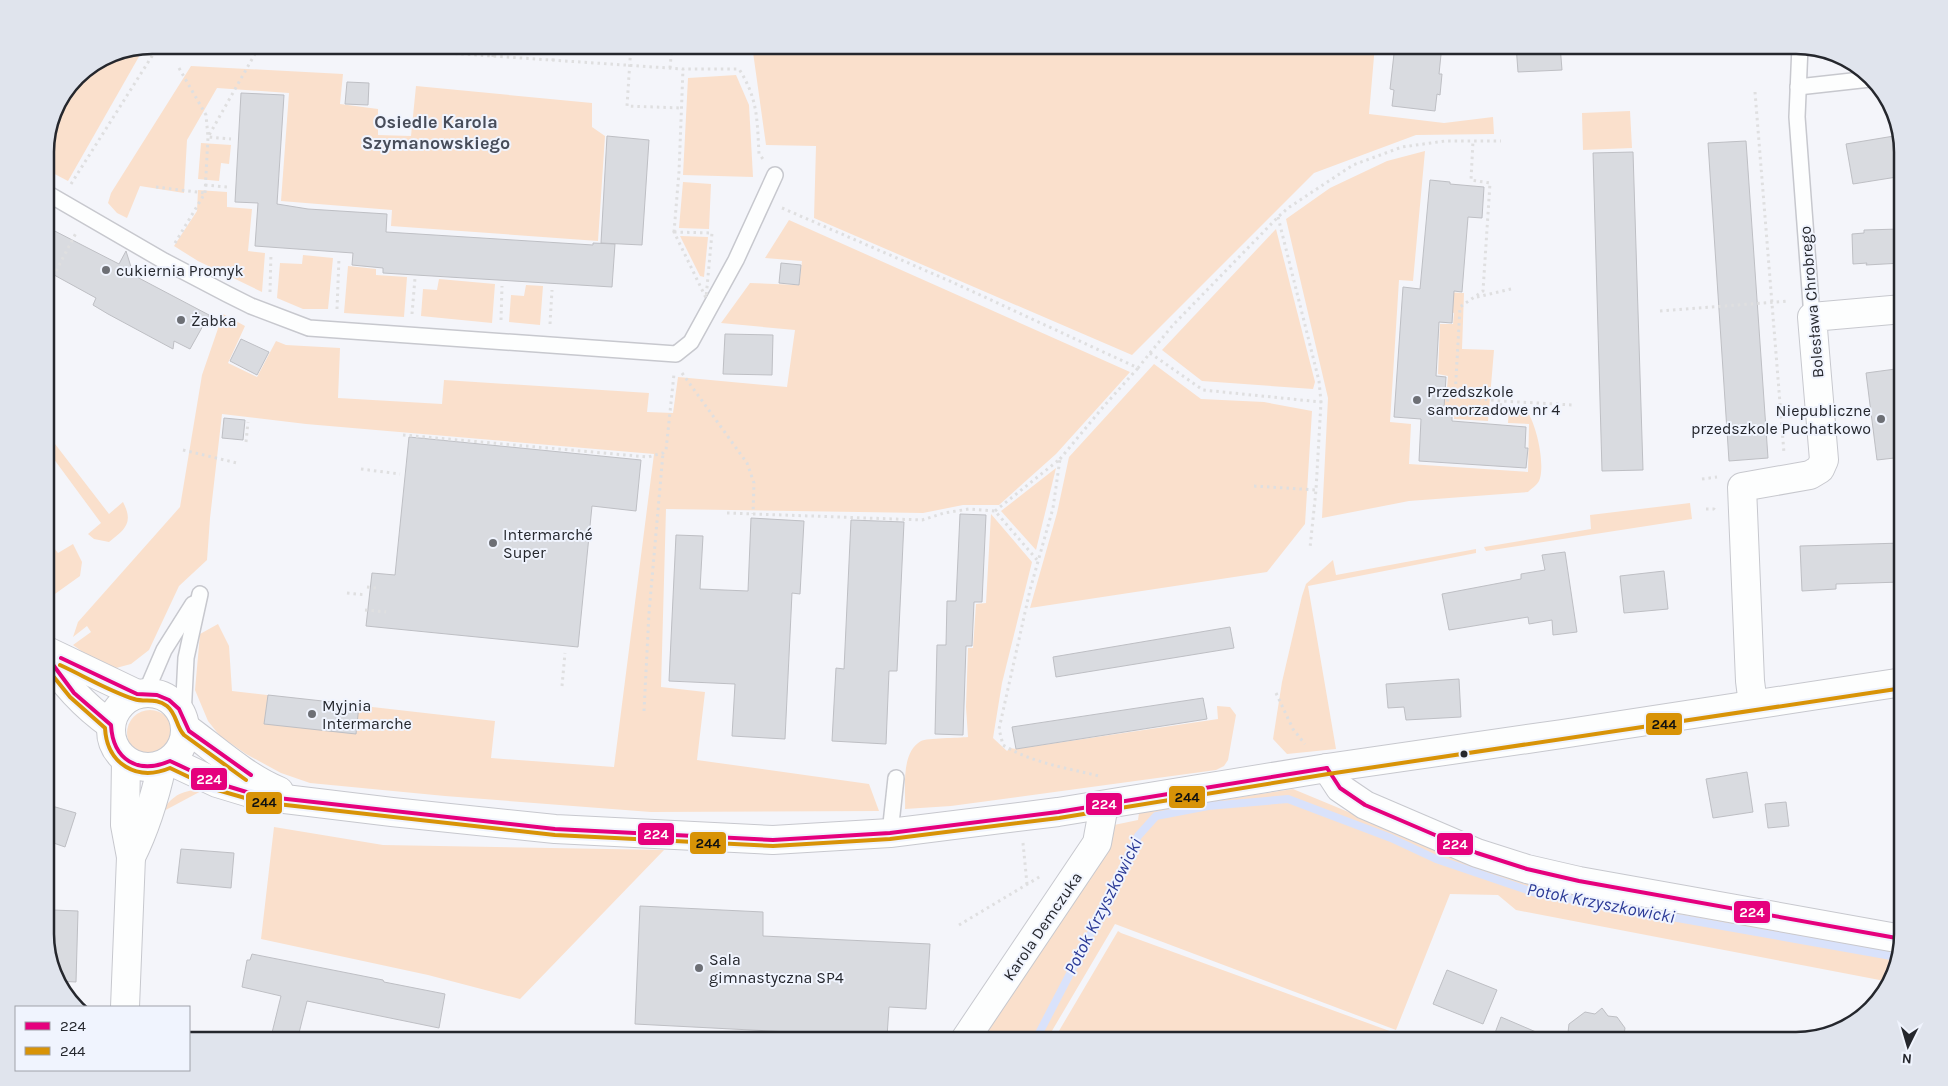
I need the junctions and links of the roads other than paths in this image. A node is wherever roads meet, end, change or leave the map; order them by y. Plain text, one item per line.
1 (1800, 54) edge
2 (1863, 80) edge
3 (1798, 87) junction
4 (775, 174) road end
5 (54, 197) edge
6 (1894, 310) edge
7 (1812, 317) junction
8 (54, 654) edge
9 (54, 669) edge
10 (1894, 683) edge
11 (142, 693) junction
12 (1754, 704) junction
13 (185, 722) junction
14 (111, 725) junction
15 (1318, 758) junction
16 (126, 761) junction
17 (166, 763) junction
18 (896, 778) dead end
19 (301, 800) junction
20 (1104, 805) junction
21 (890, 833) junction
22 (131, 857) junction
23 (1894, 938) edge
24 (124, 1006) edge
25 (970, 1032) edge

1 - 3 lane, Bolesława Chrobrego
2 - 3 lane
3 - 7 lane, Bolesława Chrobrego
4 - 5 lane
6 - 7 street
7 - 12 street, Bolesława Chrobrego
8 - 11 street
9 - 14 street
10 - 12 street
11 - 13 street
11 - 13 lane
11 - 14 street
12 - 15 street
13 - 17 street
13 - 19 street
14 - 16 street
15 - 20 street
15 - 23 street
16 - 17 street
16 - 22 street
17 - 19 street
17 - 22 street
18 - 21 lane
19 - 21 street
20 - 21 street
20 - 25 street, Karola Demczuka
22 - 24 street

